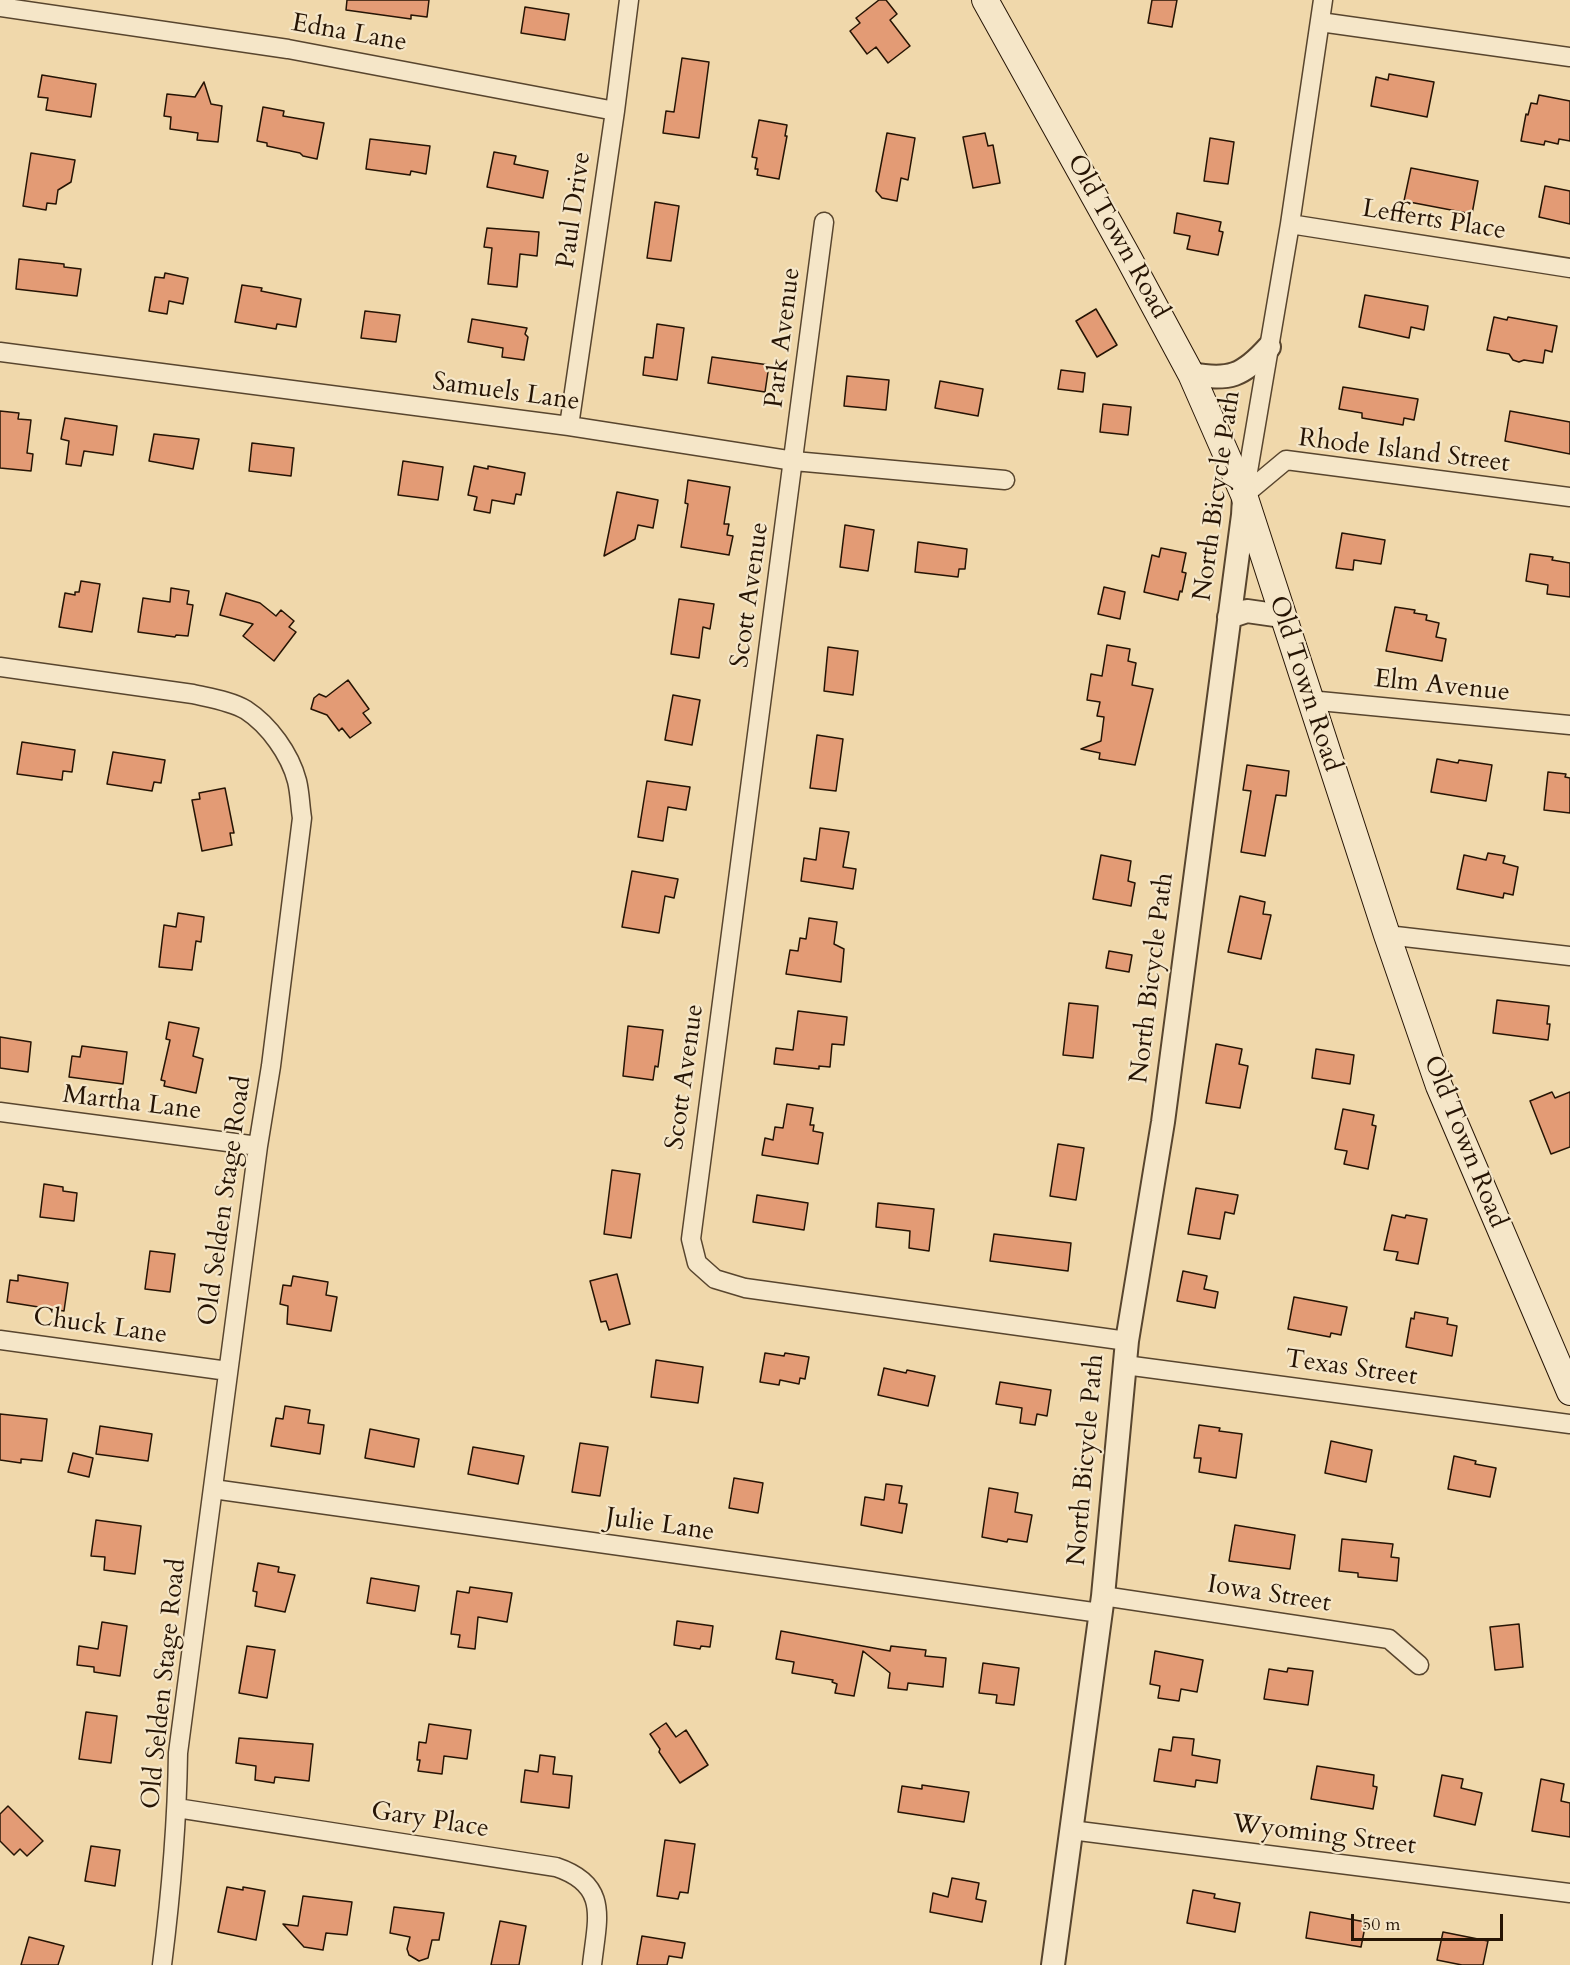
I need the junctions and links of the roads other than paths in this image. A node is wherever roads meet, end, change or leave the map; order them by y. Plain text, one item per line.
1 (629, 0) edge
2 (985, 0) edge
3 (1323, 0) edge
4 (0, 7) edge
5 (1320, 22) junction
6 (1570, 57) edge
7 (615, 111) junction
8 (825, 222) dead end
9 (1290, 224) junction
10 (1570, 268) edge
11 (1269, 347) junction
12 (0, 352) edge
13 (1191, 374) junction
14 (569, 426) junction
15 (794, 461) junction
16 (1005, 480) dead end
17 (1244, 495) junction
18 (1570, 497) edge
19 (1282, 616) junction
20 (1229, 617) junction
21 (0, 667) edge
22 (1309, 699) junction
23 (1570, 725) edge
24 (1387, 936) junction
25 (1570, 956) edge
26 (0, 1112) edge
27 (258, 1146) junction
28 (0, 1340) edge
29 (1126, 1341) junction
30 (1125, 1365) junction
31 (228, 1371) junction
32 (1570, 1392) edge
33 (1570, 1424) edge
34 (213, 1489) junction
35 (1101, 1605) junction
36 (1419, 1665) dead end
37 (177, 1808) junction
38 (1071, 1830) junction
39 (1570, 1893) edge
40 (162, 1965) edge
41 (592, 1965) edge
42 (1053, 1965) edge

1 - 7 street, Paul Drive
2 - 13 main road, Old Town Road
3 - 5 street, North Bicycle Path
4 - 7 street, Edna Lane
5 - 6 street
5 - 9 street, North Bicycle Path
7 - 14 street, Paul Drive
8 - 15 street, Park Avenue
9 - 10 street, Lefferts Place
9 - 11 street, North Bicycle Path
11 - 13 street
11 - 17 street, North Bicycle Path
12 - 14 street, Samuels Lane
13 - 17 main road, Old Town Road
14 - 15 street, Samuels Lane
15 - 16 street, Samuels Lane
15 - 29 street, Scott Avenue
17 - 18 street, Rhode Island Street
17 - 19 main road, Old Town Road
17 - 20 street, North Bicycle Path
19 - 20 street
19 - 22 main road, Old Town Road
20 - 29 street, North Bicycle Path
21 - 27 street, Old Selden Stage Road
22 - 23 street, Elm Avenue
22 - 24 main road, Old Town Road
24 - 25 street
24 - 32 main road, Old Town Road
26 - 27 street, Martha Lane
27 - 31 street, Old Selden Stage Road
28 - 31 street, Chuck Lane
29 - 30 street, North Bicycle Path
30 - 33 street, Texas Street
30 - 35 street, North Bicycle Path
31 - 34 street, Old Selden Stage Road
34 - 35 street, Julie Lane
34 - 37 street, Old Selden Stage Road
35 - 36 street, Iowa Street
35 - 38 street, North Bicycle Path
37 - 40 street, Old Selden Stage Road
37 - 41 street, Gary Place
38 - 39 street, Wyoming Street
38 - 42 street, North Bicycle Path

